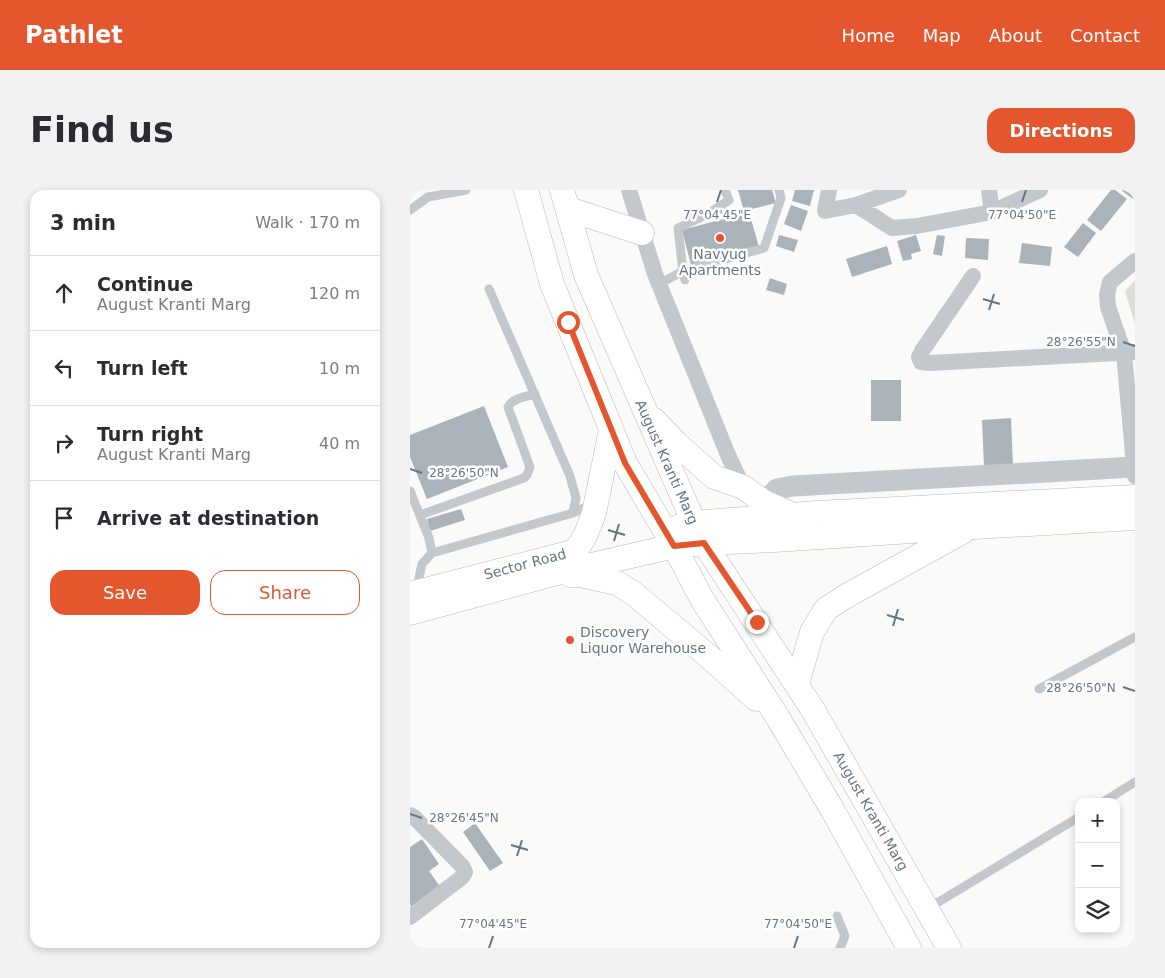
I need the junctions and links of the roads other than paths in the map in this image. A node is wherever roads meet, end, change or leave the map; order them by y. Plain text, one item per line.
1 (466, 190) edge
2 (526, 190) edge
3 (629, 190) edge
4 (725, 190) edge
5 (779, 190) edge
6 (829, 190) edge
7 (899, 190) edge
8 (988, 190) edge
9 (1040, 190) edge
10 (565, 199) edge
11 (856, 205) junction
12 (410, 210) edge
13 (992, 212) junction
14 (642, 233) junction
15 (1135, 261) edge
16 (684, 275) junction
17 (973, 276) dead end
18 (659, 284) junction
19 (489, 289) dead end
20 (1129, 352) edge
21 (535, 394) junction
22 (643, 408) junction
23 (611, 430) junction
24 (1135, 470) edge
25 (743, 487) junction
26 (410, 491) edge
27 (1135, 497) edge
28 (597, 501) junction
29 (764, 502) junction
30 (573, 513) junction
31 (791, 514) junction
32 (420, 515) junction
33 (1135, 518) edge
34 (972, 527) junction
35 (699, 533) junction
36 (669, 538) junction
37 (432, 553) junction
38 (553, 574) junction
39 (412, 600) edge
40 (1135, 637) edge
41 (797, 684) junction
42 (1039, 689) dead end
43 (778, 718) junction
44 (1135, 782) edge
45 (1109, 798) edge
46 (411, 817) edge
47 (1075, 819) edge
48 (927, 909) junction
49 (837, 916) dead end
50 (410, 917) edge
51 (840, 948) edge
52 (909, 948) edge
53 (949, 948) edge

1 - 12 lane
2 - 23 main road
3 - 14 street
4 - 16 lane
5 - 16 lane
6 - 11 street
7 - 11 street
8 - 13 street
9 - 13 street
10 - 14 main road
10 - 22 main road, August Kranti Marg
11 - 13 street
14 - 18 street
15 - 20 street
16 - 18 lane
17 - 20 street
18 - 25 street
19 - 21 lane
20 - 24 street
21 - 30 lane
21 - 32 lane
22 - 25 main road
22 - 35 main road, August Kranti Marg
23 - 28 main road, Sector Road
23 - 36 main road
24 - 29 street
25 - 29 main road
26 - 32 lane
27 - 31 main road
28 - 30 lane
28 - 39 main road, Sector Road
29 - 31 main road
30 - 37 lane
31 - 35 main road
32 - 37 lane
33 - 34 main road
34 - 35 main road
34 - 41 main road
35 - 36 main road, Sector Road
35 - 41 main road, August Kranti Marg
36 - 38 main road, Sector Road
36 - 43 main road
37 - 39 lane
38 - 39 main road, Sector Road
38 - 43 main road
40 - 42 lane
41 - 48 main road, August Kranti Marg
43 - 52 main road
44 - 45 lane
46 - 50 street
47 - 48 lane
48 - 53 main road, August Kranti Marg
49 - 51 lane

